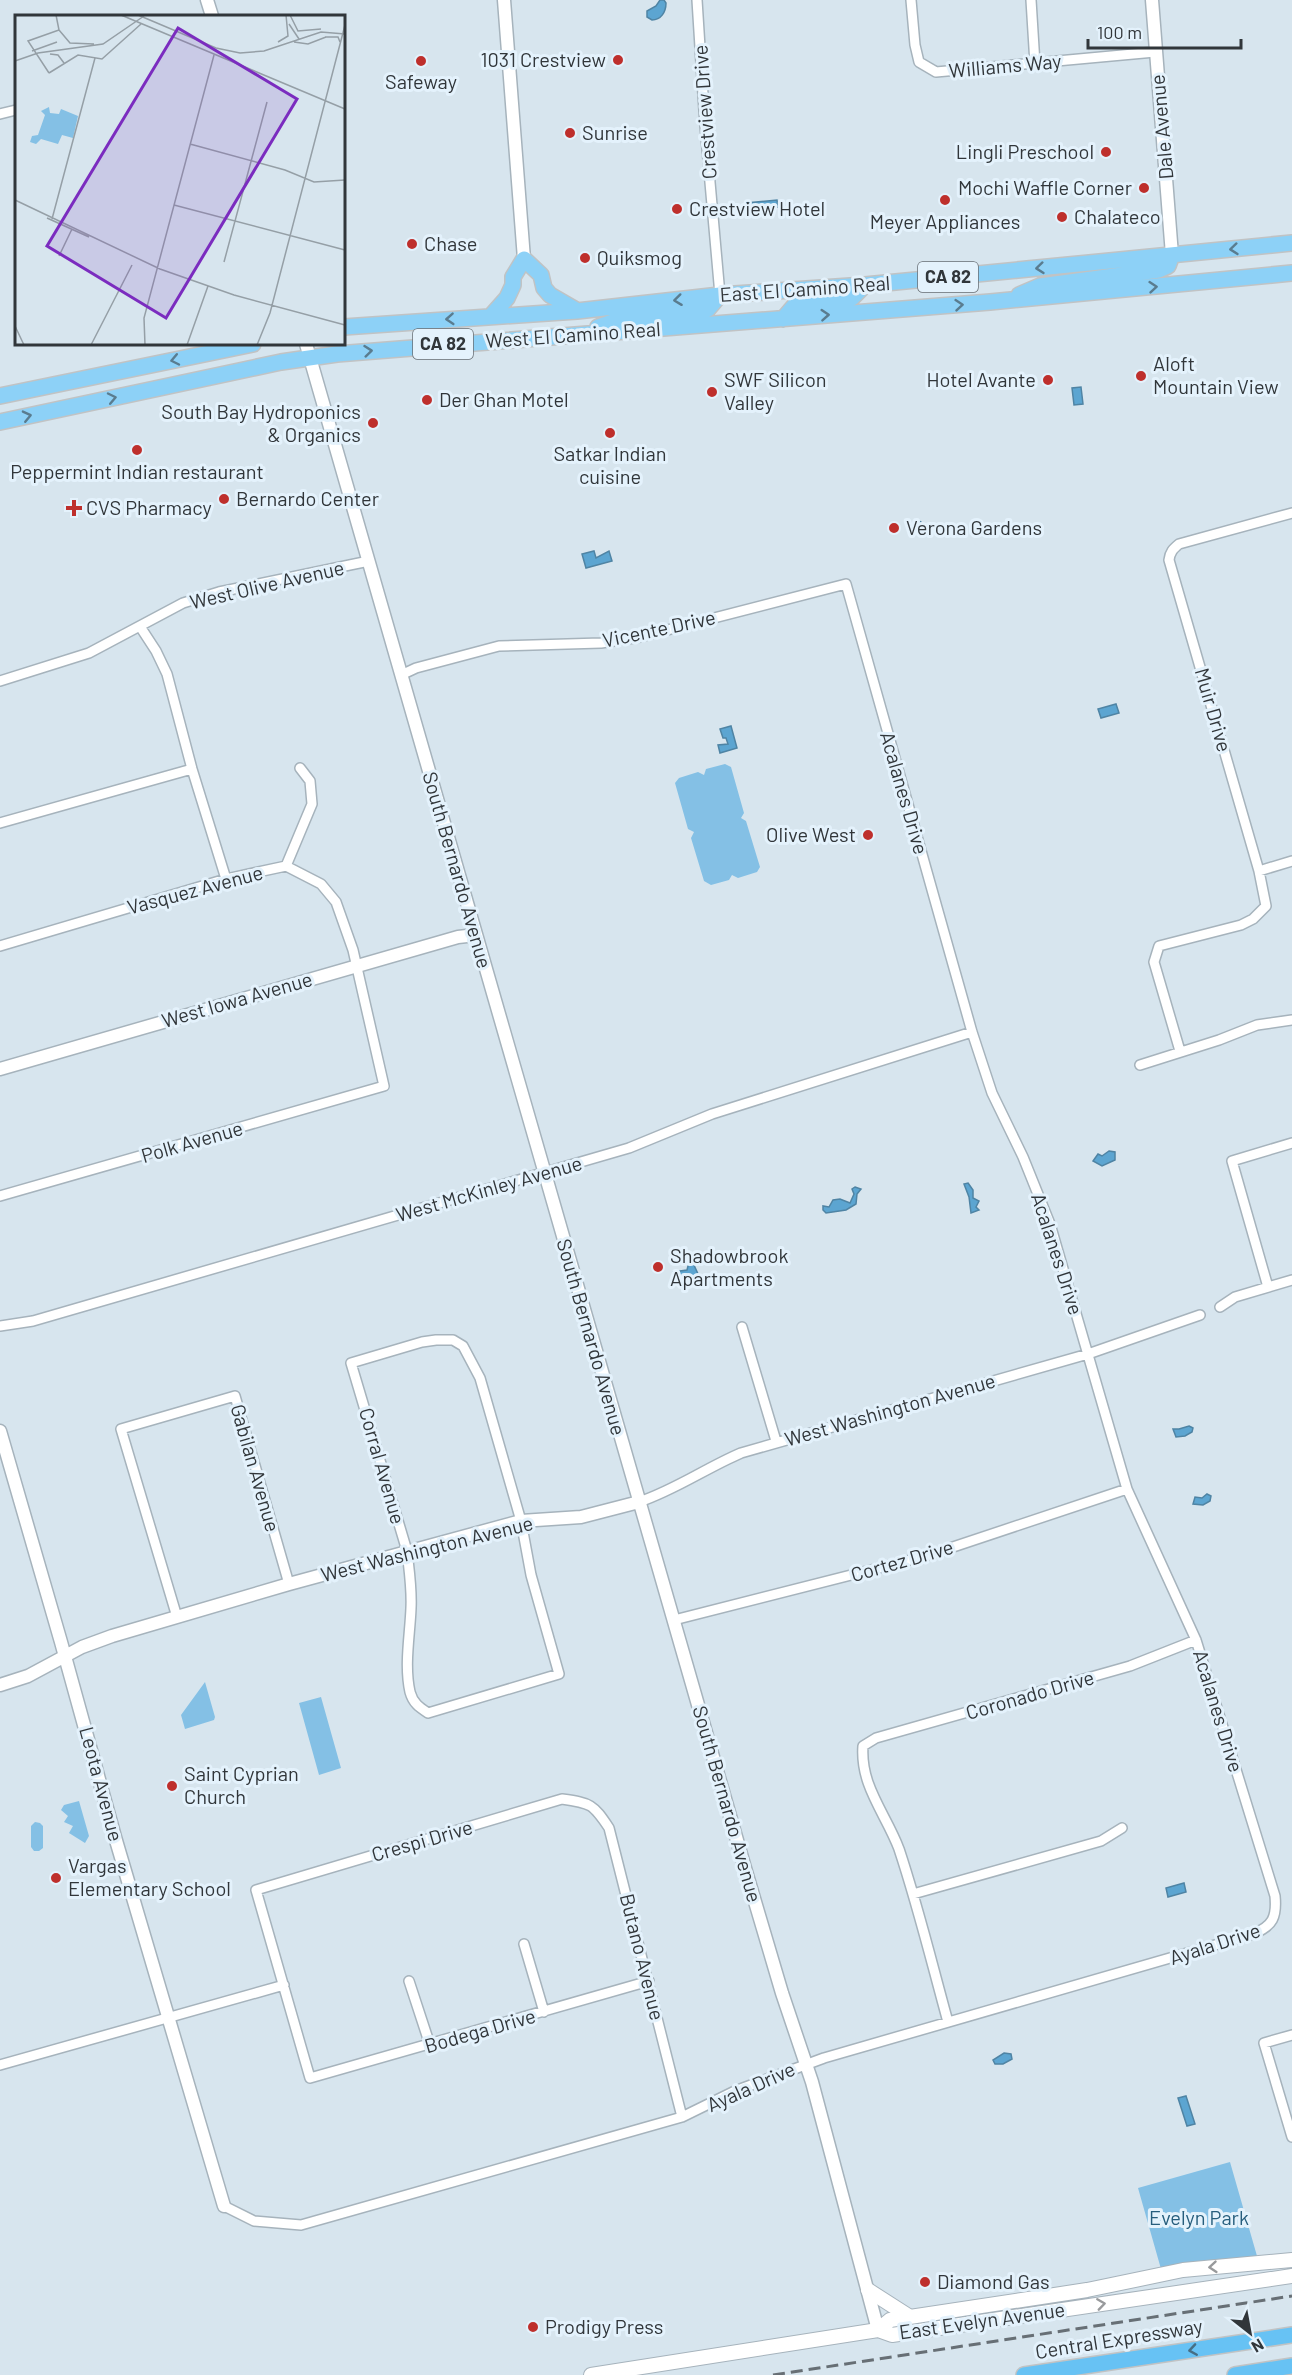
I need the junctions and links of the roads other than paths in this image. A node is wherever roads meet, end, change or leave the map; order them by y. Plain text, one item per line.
1 (207, 0) edge
2 (504, 0) edge
3 (697, 0) edge
4 (911, 0) edge
5 (1031, 0) edge
6 (1152, 0) edge
7 (212, 15) edge
8 (1155, 52) junction
9 (1035, 64) junction
10 (15, 110) edge
11 (0, 114) edge
12 (1292, 243) edge
13 (1172, 255) junction
14 (524, 259) junction
15 (1292, 273) edge
16 (865, 285) junction
17 (720, 295) junction
18 (1006, 300) junction
19 (605, 309) joint
20 (900, 309) joint
21 (577, 311) junction
22 (491, 316) junction
23 (783, 318) junction
24 (345, 327) edge
25 (578, 334) junction
26 (248, 345) edge
27 (308, 351) edge
28 (0, 396) edge
29 (0, 422) edge
30 (1292, 513) edge
31 (369, 561) junction
32 (846, 584) joint
33 (141, 628) junction
34 (401, 675) junction
35 (0, 681) edge
36 (300, 768) dead end
37 (192, 769) junction
38 (0, 823) edge
39 (1292, 861) edge
40 (286, 866) junction
41 (1259, 871) junction
42 (226, 879) junction
43 (476, 935) junction
44 (0, 945) edge
45 (355, 966) junction
46 (1292, 1020) edge
47 (972, 1032) junction
48 (1180, 1051) junction
49 (1140, 1065) dead end
50 (0, 1069) edge
51 (384, 1086) joint
52 (1292, 1143) edge
53 (544, 1173) junction
54 (0, 1196) edge
55 (1292, 1280) edge
56 (1268, 1287) junction
57 (1221, 1307) dead end
58 (1200, 1315) dead end
59 (0, 1326) edge
60 (742, 1327) dead end
61 (1088, 1354) junction
62 (0, 1431) edge
63 (776, 1442) junction
64 (3, 1451) edge
65 (1127, 1490) junction
66 (639, 1502) junction
67 (521, 1521) junction
68 (407, 1551) junction
69 (289, 1584) junction
70 (177, 1617) junction
71 (674, 1620) junction
72 (1196, 1640) junction
73 (66, 1657) junction
74 (0, 1685) edge
75 (588, 1803) joint
76 (1122, 1828) dead end
77 (913, 1894) junction
78 (1274, 1920) joint
79 (524, 1944) dead end
80 (409, 1981) dead end
81 (649, 1981) junction
82 (284, 1985) junction
83 (544, 2012) junction
84 (168, 2018) junction
85 (948, 2022) junction
86 (1292, 2035) edge
87 (430, 2045) junction
88 (806, 2064) junction
89 (0, 2065) edge
90 (1287, 2103) edge
91 (682, 2117) junction
92 (1292, 2137) edge
93 (224, 2206) joint
94 (1292, 2260) edge
95 (1292, 2268) edge
96 (1292, 2276) edge
97 (867, 2290) junction
98 (1194, 2290) junction
99 (910, 2317) junction
100 (878, 2331) junction
101 (1292, 2335) edge
102 (1292, 2366) edge
103 (591, 2375) edge
104 (1024, 2375) edge
105 (1235, 2375) edge

1 - 7 street
2 - 14 street
3 - 17 street, Crestview Drive
4 - 9 street, Williams Way
5 - 9 street
6 - 8 street, Dale Avenue
8 - 9 street, Williams Way
8 - 13 street, Dale Avenue
10 - 11 street
12 -> 13 main road, East El Camino Real / CA 82
13 -> 16 main road, East El Camino Real / CA 82
13 - 18 main road
14 - 21 main road
14 - 22 main road
18 -> 15 main road, East El Camino Real / CA 82
16 - 17 main road, East El Camino Real / CA 82
16 - 23 main road
17 -> 19 main road, East El Camino Real / CA 82
17 - 25 main road
20 -> 18 main road, East El Camino Real / CA 82
19 - 21 main road, West El Camino Real / CA 82
23 -> 20 main road, West El Camino Real / CA 82
21 - 22 main road, West El Camino Real / CA 82
22 -> 24 main road, West El Camino Real / CA 82
23 - 25 main road, West El Camino Real / CA 82
27 -> 25 main road, West El Camino Real / CA 82
26 -> 28 main road
29 -> 27 main road, West El Camino Real / CA 82
27 - 31 street, South Bernardo Avenue
30 - 41 street, Muir Drive
31 - 33 street, West Olive Avenue
31 - 34 street, South Bernardo Avenue
32 - 34 street, Vicente Drive
32 - 47 street, Acalanes Drive
33 - 35 street, West Olive Avenue
33 - 37 street
34 - 43 street, South Bernardo Avenue
36 - 40 street
37 - 38 street
37 - 42 street
39 - 41 street
40 - 42 street, Vasquez Avenue
40 - 45 street, Vasquez Avenue
41 - 48 street, Muir Drive
42 - 44 street, Vasquez Avenue
43 - 45 street, West Iowa Avenue
43 - 53 street, South Bernardo Avenue
45 - 50 street, West Iowa Avenue
45 - 51 street, Vasquez Avenue
46 - 48 street
47 - 53 street, West McKinley Avenue
47 - 61 street, Acalanes Drive
48 - 49 street
51 - 54 street, Polk Avenue
52 - 56 street
53 - 59 street, West McKinley Avenue
53 - 66 street, South Bernardo Avenue
55 - 56 street
56 - 57 street
58 - 61 street, West Washington Avenue
60 - 63 street
61 - 63 street, West Washington Avenue
61 - 65 street, Acalanes Drive
62 - 64 street, Leota Avenue
63 - 66 street, West Washington Avenue
64 - 73 street, Leota Avenue
65 - 71 street, Cortez Drive
65 - 72 street, Acalanes Drive
66 - 67 street, West Washington Avenue
66 - 71 street, South Bernardo Avenue
67 - 68 street, West Washington Avenue
67 - 68 street, Corral Avenue
67 - 68 street, Corral Avenue
68 - 69 street, West Washington Avenue
69 - 70 street, West Washington Avenue
69 - 70 street, Gabilan Avenue
70 - 73 street, West Washington Avenue
71 - 88 street, South Bernardo Avenue
72 - 77 street, Coronado Drive
72 - 78 street, Acalanes Drive
73 - 74 street, West Washington Avenue
73 - 84 street, Leota Avenue
75 - 81 street, Butano Avenue
75 - 82 street, Crespi Drive
76 - 77 street
77 - 85 street
78 - 85 street, Ayala Drive
79 - 83 street
80 - 87 street
81 - 83 street, Bodega Drive
81 - 91 street, Butano Avenue
82 - 84 street
82 - 87 street, Bodega Drive
83 - 87 street, Bodega Drive
84 - 89 street
84 - 93 street, Leota Avenue
85 - 88 street, Ayala Drive
86 - 90 street
88 - 91 street, Ayala Drive
88 - 97 street, South Bernardo Avenue
90 - 92 street
91 - 93 street, Ayala Drive
94 -> 99 main road, East Evelyn Avenue
95 - 98 main road
96 - 98 main road, East Evelyn Avenue
97 - 99 main road
97 - 100 street, South Bernardo Avenue
100 -> 98 main road, East Evelyn Avenue
99 - 100 main road, East Evelyn Avenue
100 - 103 main road
101 -> 104 highway, Central Expressway
102 - 105 highway

